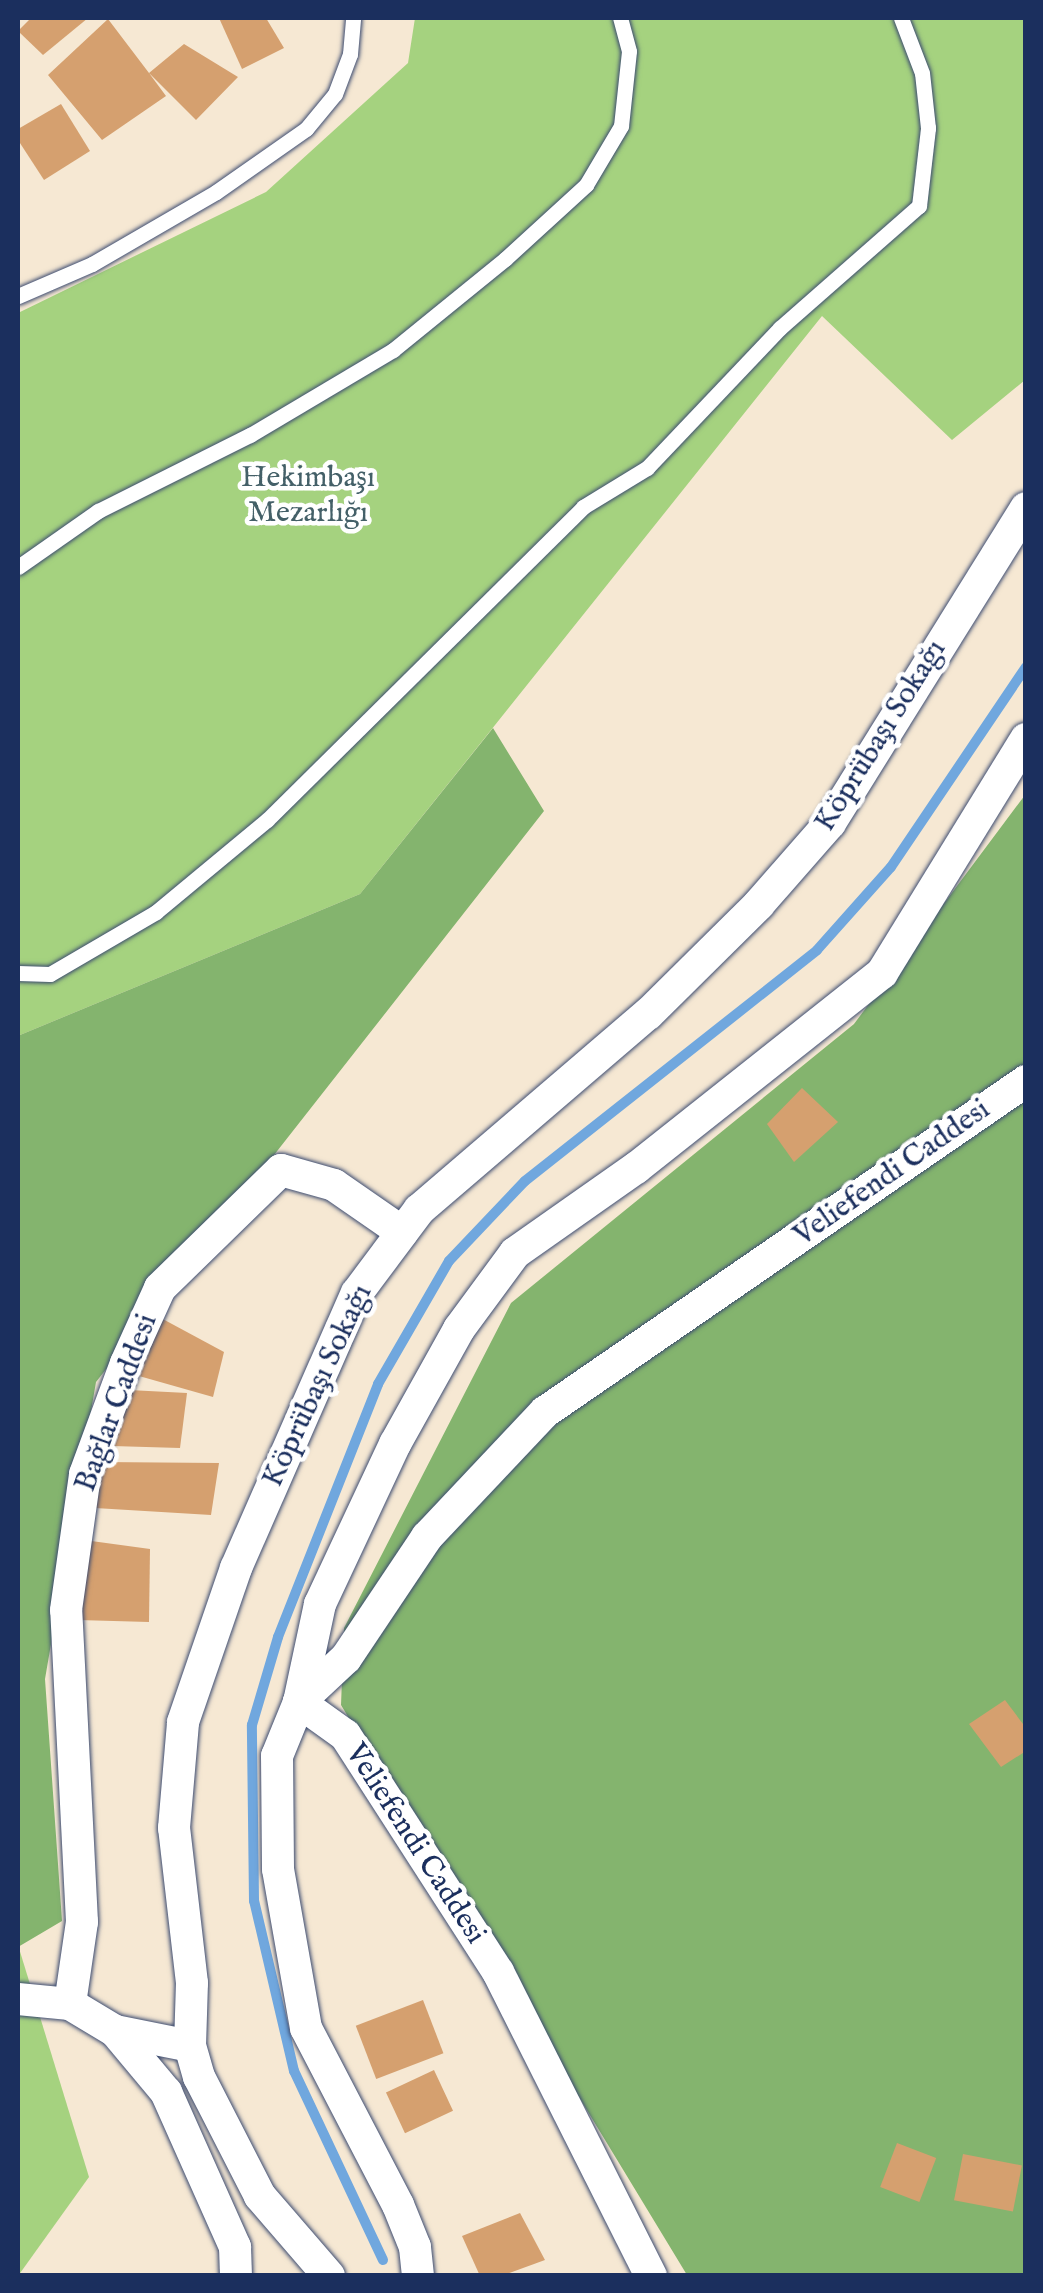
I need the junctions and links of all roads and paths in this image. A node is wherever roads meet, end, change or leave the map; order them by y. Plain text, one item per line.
1 (354, 18) edge
2 (620, 18) edge
3 (901, 18) edge
4 (18, 296) edge
5 (1026, 508) edge
6 (18, 567) edge
7 (1026, 739) edge
8 (18, 974) edge
9 (1026, 1081) edge
10 (402, 1232) junction
11 (299, 1702) junction
12 (18, 1999) edge
13 (70, 2004) junction
14 (115, 2031) junction
15 (190, 2046) junction
16 (236, 2276) edge
17 (329, 2276) edge
18 (418, 2276) edge
19 (651, 2276) edge

1 - 4 lane
2 - 6 lane
3 - 8 lane
5 - 10 street, Köprübaşı Sokağı
7 - 11 street
9 - 11 street, Veliefendi Caddesi
10 - 13 street, Bağlar Caddesi
10 - 15 street, Köprübaşı Sokağı
11 - 18 street
11 - 19 street, Veliefendi Caddesi
12 - 13 street
13 - 14 street
14 - 15 street
14 - 16 street
15 - 17 street, Köprübaşı Sokağı

